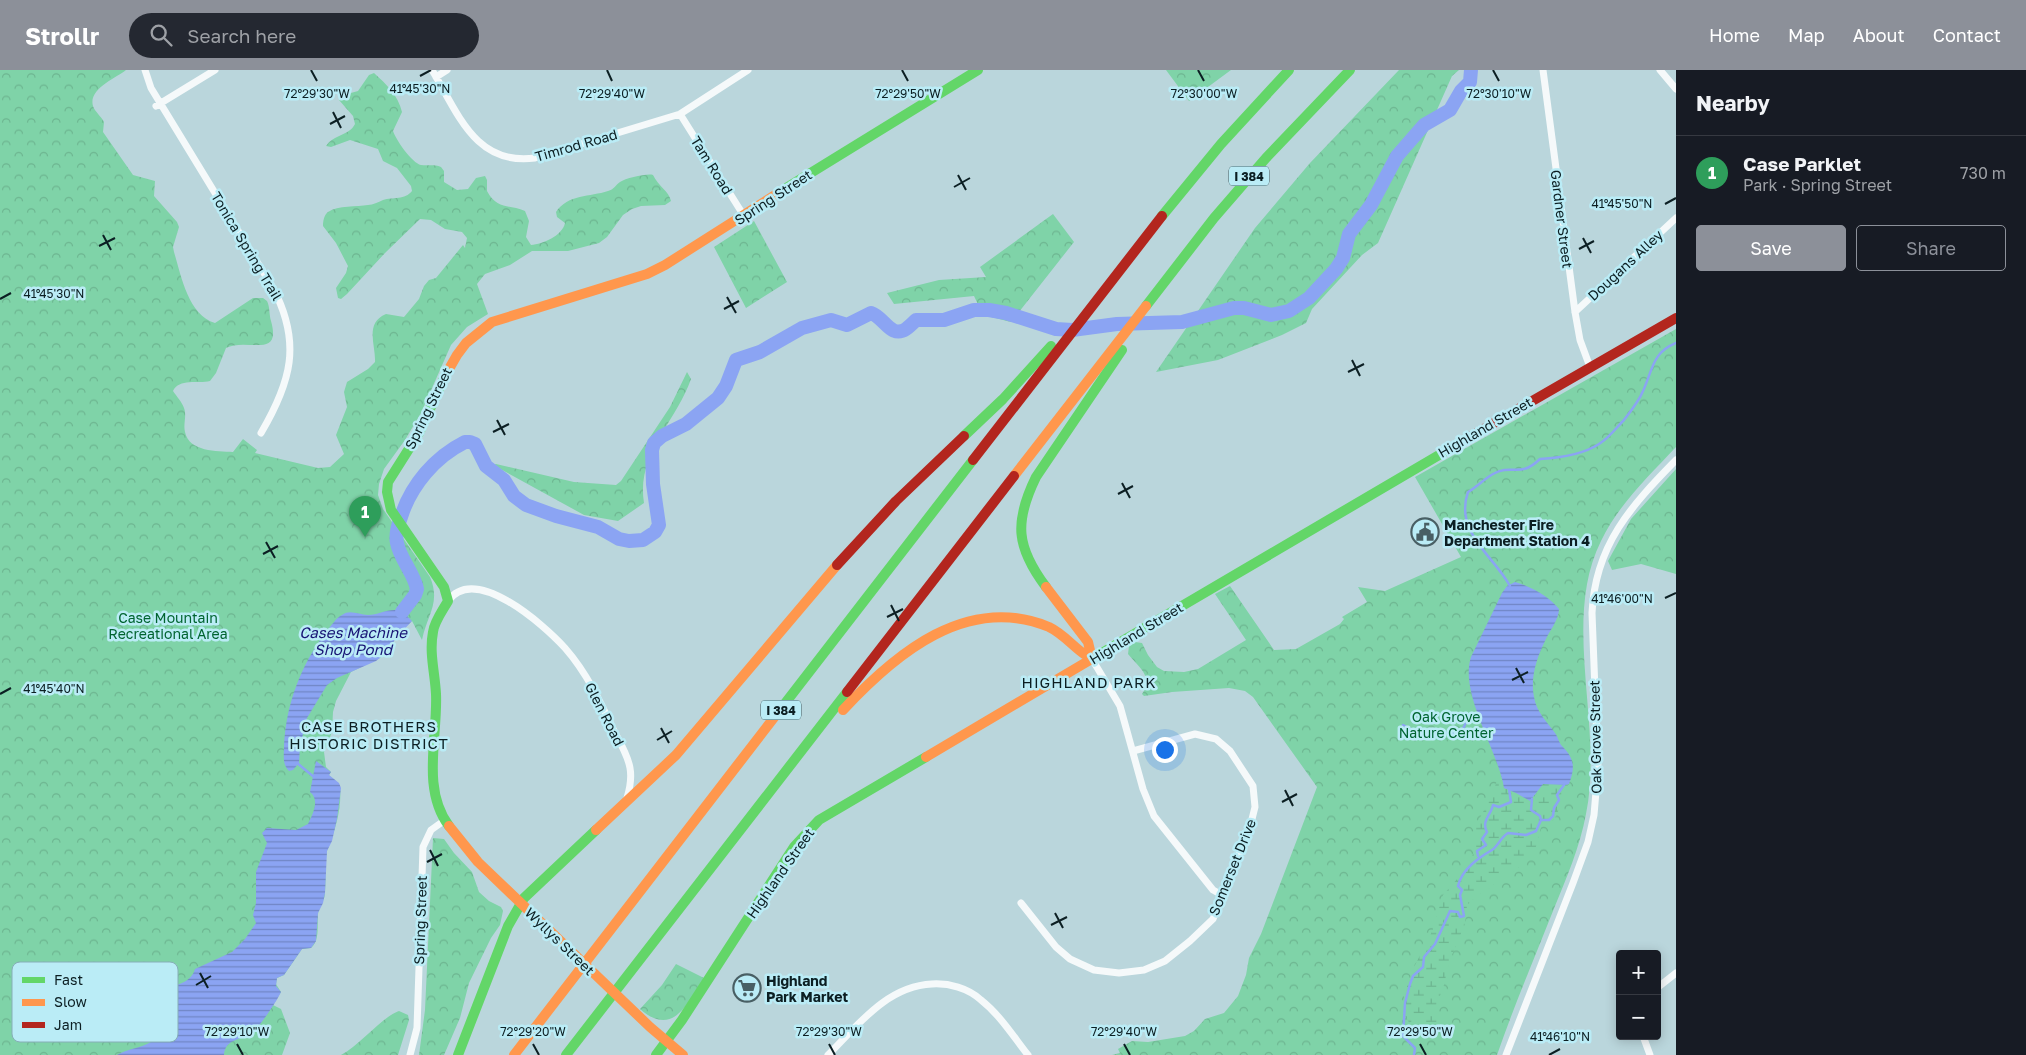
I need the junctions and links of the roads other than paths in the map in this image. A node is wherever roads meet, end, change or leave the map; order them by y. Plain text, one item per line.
1 (145, 70) edge
2 (215, 70) edge
3 (447, 70) edge
4 (748, 70) edge
5 (978, 70) edge
6 (1289, 70) edge
7 (1350, 70) edge
8 (1660, 70) edge
9 (1545, 71) edge
10 (434, 73) edge
11 (1676, 89) edge
12 (158, 105) junction
13 (680, 114) junction
14 (744, 216) junction
15 (1676, 218) edge
16 (1575, 312) junction
17 (1139, 313) junction
18 (1084, 316) junction
19 (1676, 318) edge
20 (1590, 367) junction
21 (261, 433) dead end
22 (1676, 460) edge
23 (448, 601) junction
24 (1092, 659) junction
25 (802, 751) junction
26 (1133, 751) junction
27 (624, 806) junction
28 (446, 820) junction
29 (1222, 895) junction
30 (520, 903) junction
31 (1021, 903) dead end
32 (1676, 973) edge
33 (1661, 985) edge
34 (1644, 1040) edge
35 (667, 1041) junction
36 (410, 1055) edge
37 (458, 1055) edge
38 (514, 1055) edge
39 (566, 1055) edge
40 (656, 1055) edge
41 (683, 1055) edge
42 (828, 1055) edge
43 (1028, 1055) edge
44 (1506, 1055) edge
45 (1650, 1055) edge

1 - 12 street, Tonica Spring Trail
2 - 12 street
3 - 10 street
4 - 13 street, Timrod Road
5 - 14 main road, Spring Street
6 - 18 main road, I 384
7 - 17 main road, I 384
8 - 11 street
9 - 16 street, Gardner Street
10 - 13 street, Timrod Road
12 - 21 street, Tonica Spring Trail
13 - 14 street, Tam Road
14 - 23 main road, Spring Street
15 - 16 street, Dougans Alley
16 - 20 street, Gardner Street
17 - 24 main road
17 - 25 main road, I 384
18 - 27 main road
18 - 38 main road, I 384
19 - 20 main road, Highland Street
20 - 24 main road, Highland Street
22 - 44 street, Oak Grove Street
23 - 27 street, Glen Road
23 - 28 main road
24 - 25 main road
24 - 26 street
24 - 35 main road, Highland Street
25 - 39 main road, I 384
26 - 29 street
26 - 29 street, Somerset Drive
27 - 30 main road
28 - 30 main road, Wyllys Street
28 - 36 street, Spring Street
29 - 31 street, Somerset Drive
30 - 35 main road, Wyllys Street
30 - 37 main road
32 - 33 street
34 - 45 street
35 - 40 main road, Highland Street
35 - 41 main road, Wyllys Street
42 - 43 street

